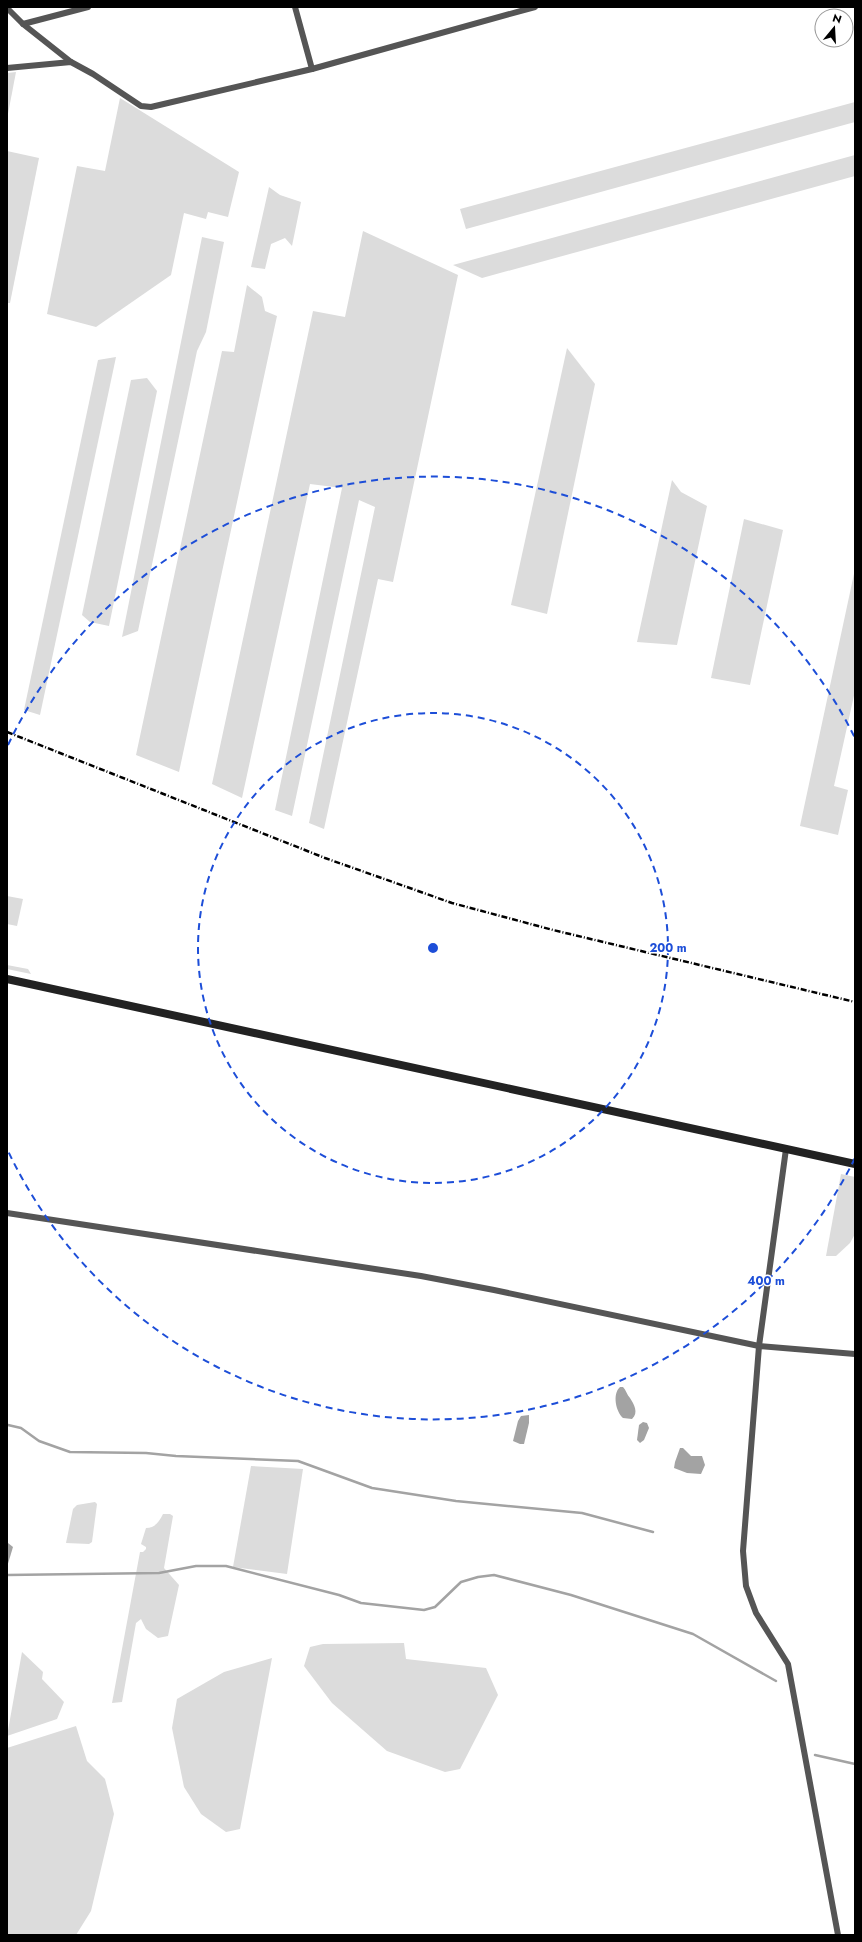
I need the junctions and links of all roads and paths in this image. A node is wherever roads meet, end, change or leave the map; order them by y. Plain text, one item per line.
1 (88, 7) edge
2 (295, 7) edge
3 (535, 7) edge
4 (7, 8) edge
5 (23, 24) junction
6 (71, 62) junction
7 (7, 68) edge
8 (312, 68) junction
9 (7, 979) edge
10 (786, 1149) junction
11 (855, 1164) edge
12 (7, 1213) edge
13 (759, 1346) junction
14 (855, 1354) edge
15 (838, 1935) edge

1 - 5 street
2 - 8 street
3 - 8 street
4 - 5 street
5 - 6 street
6 - 7 street
6 - 8 street
9 - 10 main road
10 - 11 main road
10 - 13 street
12 - 13 street
13 - 14 street
13 - 15 street

